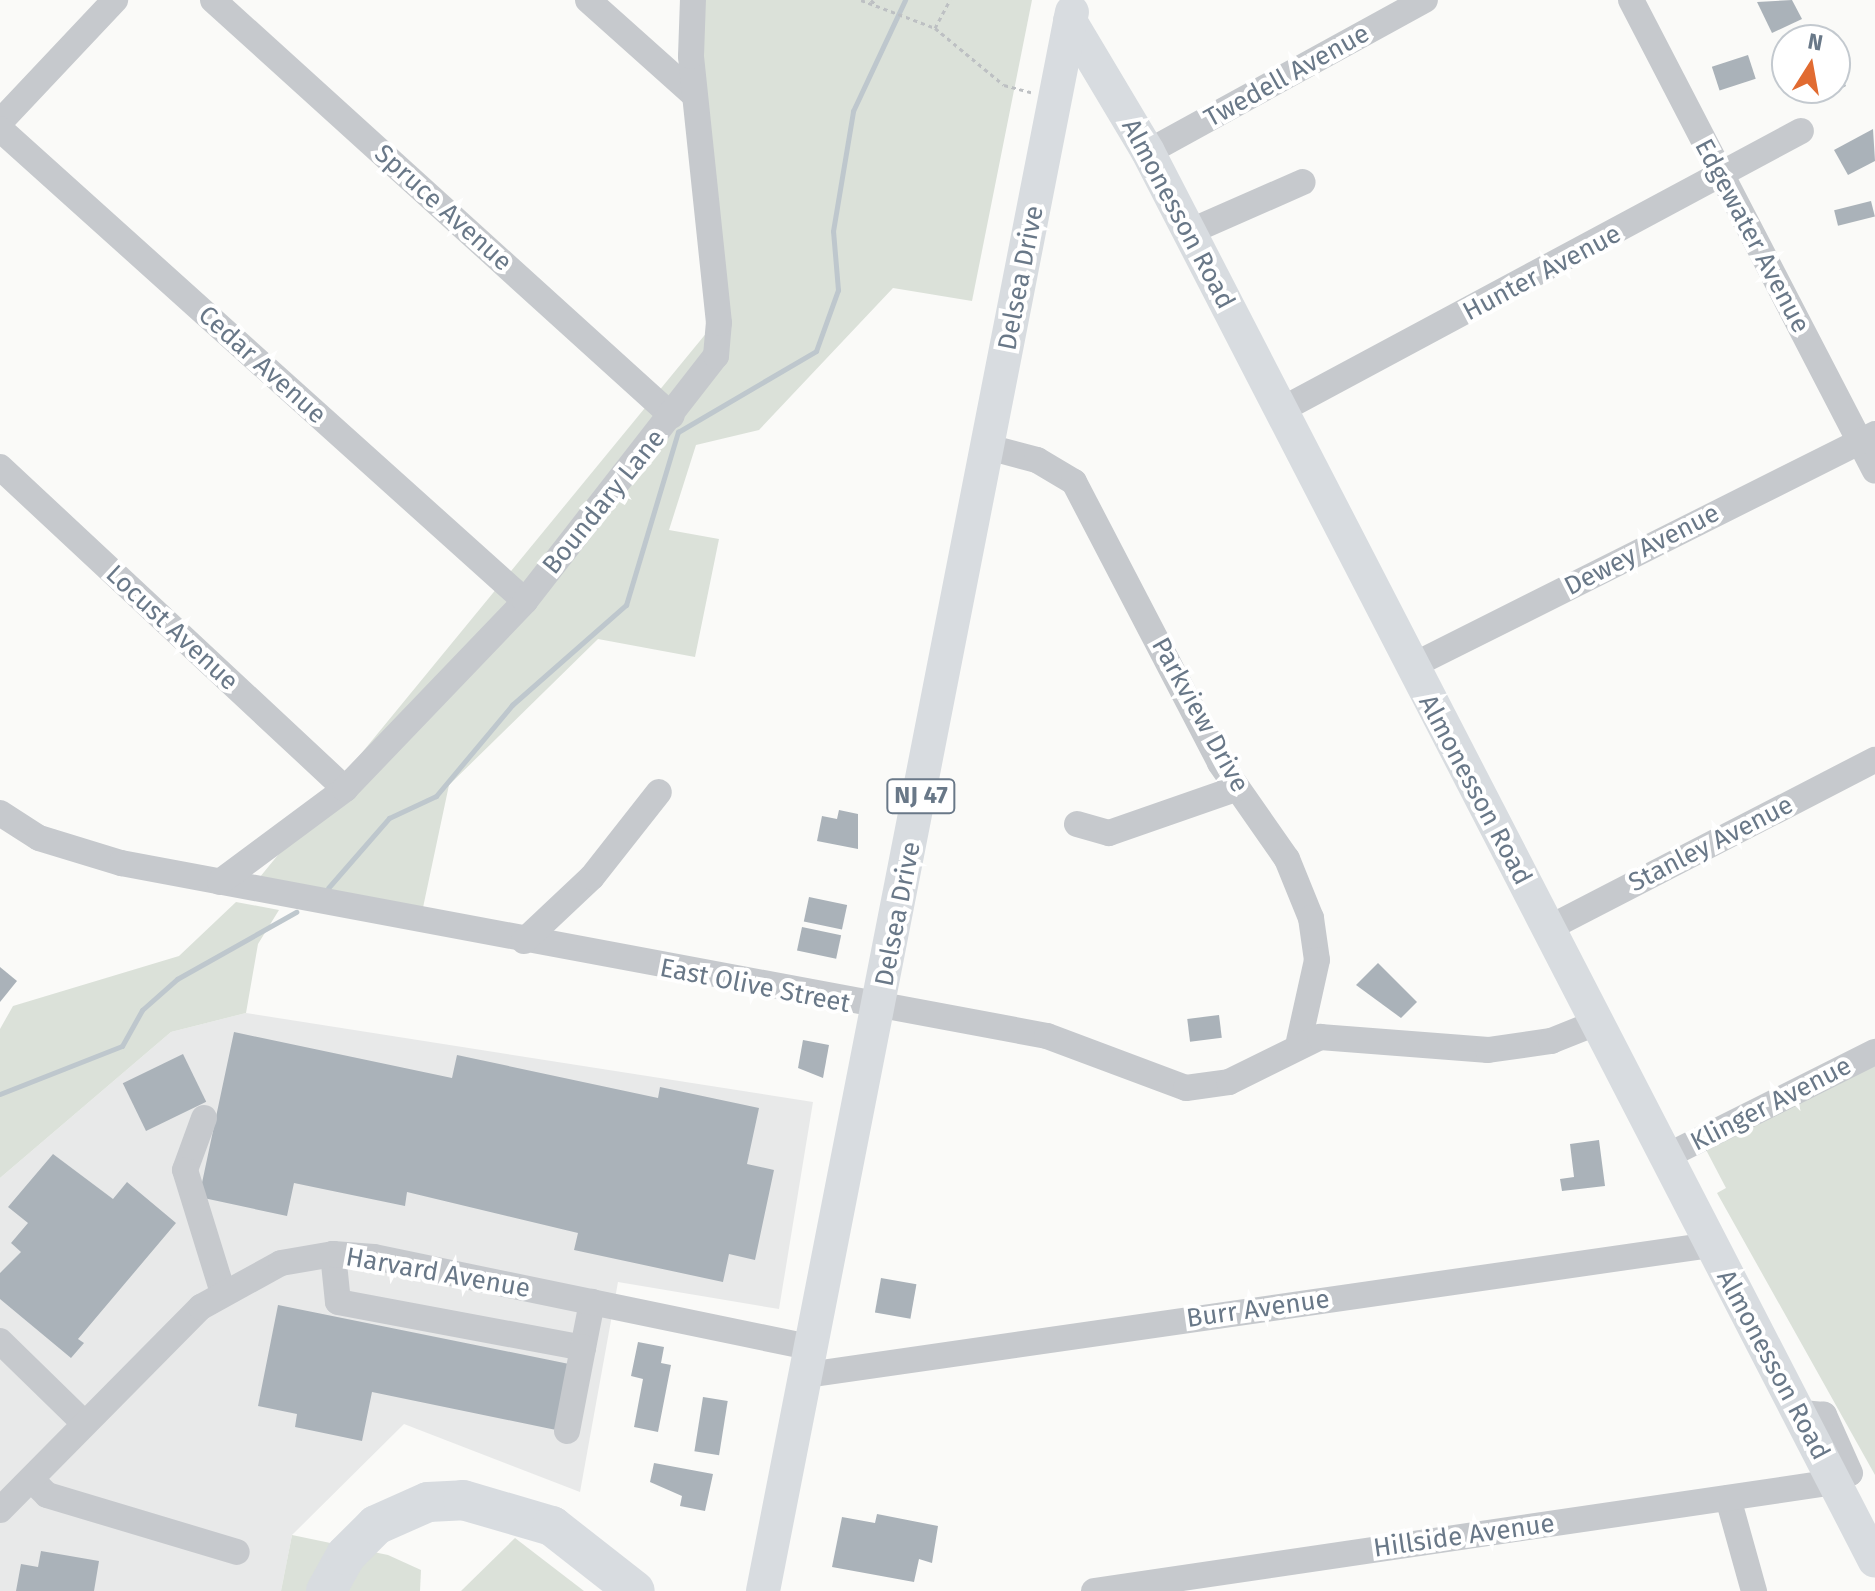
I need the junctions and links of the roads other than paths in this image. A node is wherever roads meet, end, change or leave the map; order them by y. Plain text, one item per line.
1 (115, 0) edge
2 (213, 0) edge
3 (588, 0) edge
4 (693, 0) edge
5 (1425, 0) edge
6 (1631, 0) edge
7 (1072, 11) edge
8 (693, 94) junction
9 (0, 122) edge
10 (0, 129) edge
11 (1801, 131) dead end
12 (1148, 152) junction
13 (1722, 178) junction
14 (1303, 182) dead end
15 (1189, 232) junction
16 (1281, 410) junction
17 (672, 416) junction
18 (1867, 437) edge
19 (988, 447) junction
20 (0, 467) edge
21 (1875, 471) edge
22 (525, 601) junction
23 (1410, 667) junction
24 (1875, 760) edge
25 (345, 789) junction
26 (1235, 789) junction
27 (659, 792) dead end
28 (0, 813) edge
29 (1077, 824) dead end
30 (220, 882) junction
31 (1547, 929) junction
32 (524, 941) junction
33 (879, 1009) junction
34 (1596, 1023) junction
35 (1299, 1041) junction
36 (1875, 1052) edge
37 (204, 1118) dead end
38 (1667, 1156) junction
39 (1710, 1245) junction
40 (333, 1254) junction
41 (223, 1293) junction
42 (592, 1302) junction
43 (0, 1341) edge
44 (583, 1348) junction
45 (808, 1361) junction
46 (84, 1423) junction
47 (567, 1431) dead end
48 (32, 1480) junction
49 (1835, 1482) junction
50 (1728, 1498) junction
51 (3, 1509) edge
52 (237, 1552) dead end
53 (1875, 1561) edge
54 (326, 1591) edge
55 (635, 1591) edge
56 (763, 1591) edge
57 (1094, 1591) edge
58 (1754, 1591) edge

1 - 9 street
2 - 17 street, Spruce Avenue
3 - 8 street
4 - 8 street, Boundary Lane
5 - 12 street, Twedell Avenue
6 - 13 street, Edgewater Avenue
7 - 12 main road, Almonesson Road
7 - 19 main road, Delsea Drive / NJ 47
8 - 17 street, Boundary Lane
10 - 22 street, Cedar Avenue
11 - 13 street, Hunter Avenue
12 - 15 main road, Almonesson Road
13 - 16 street, Hunter Avenue
13 - 18 street, Edgewater Avenue
14 - 15 street
15 - 16 main road, Almonesson Road
16 - 23 main road, Almonesson Road
17 - 22 street, Boundary Lane
18 - 21 street, Edgewater Avenue
18 - 23 street, Dewey Avenue
19 - 26 street, Parkview Drive
19 - 33 main road, Delsea Drive / NJ 47
20 - 25 street, Locust Avenue
22 - 25 street, Boundary Lane
23 - 31 main road, Almonesson Road
24 - 31 street, Stanley Avenue
25 - 30 street, Boundary Lane
26 - 29 street
26 - 35 street, Parkview Drive
27 - 32 street
28 - 30 street, East Olive Street
30 - 32 street, East Olive Street
31 - 34 main road, Almonesson Road
32 - 33 street, East Olive Street
33 - 35 street, East Olive Street
33 - 45 main road, Delsea Drive / NJ 47
34 - 35 street, East Olive Street
34 - 38 main road, Almonesson Road
36 - 38 street, Klinger Avenue
37 - 41 street
38 - 39 main road, Almonesson Road
39 - 45 street, Burr Avenue
39 - 49 main road, Almonesson Road
40 - 41 street, Harvard Avenue
40 - 42 street, Harvard Avenue
40 - 44 street
41 - 46 street, Harvard Avenue
42 - 44 street
42 - 45 street, Harvard Avenue
43 - 46 street
44 - 47 street
45 - 56 main road, Delsea Drive / NJ 47
46 - 48 street, Harvard Avenue
48 - 51 street, Harvard Avenue
48 - 52 street
49 - 50 street, Hillside Avenue
49 - 53 main road, Almonesson Road
50 - 57 street, Hillside Avenue
50 - 58 street
54 - 55 highway

